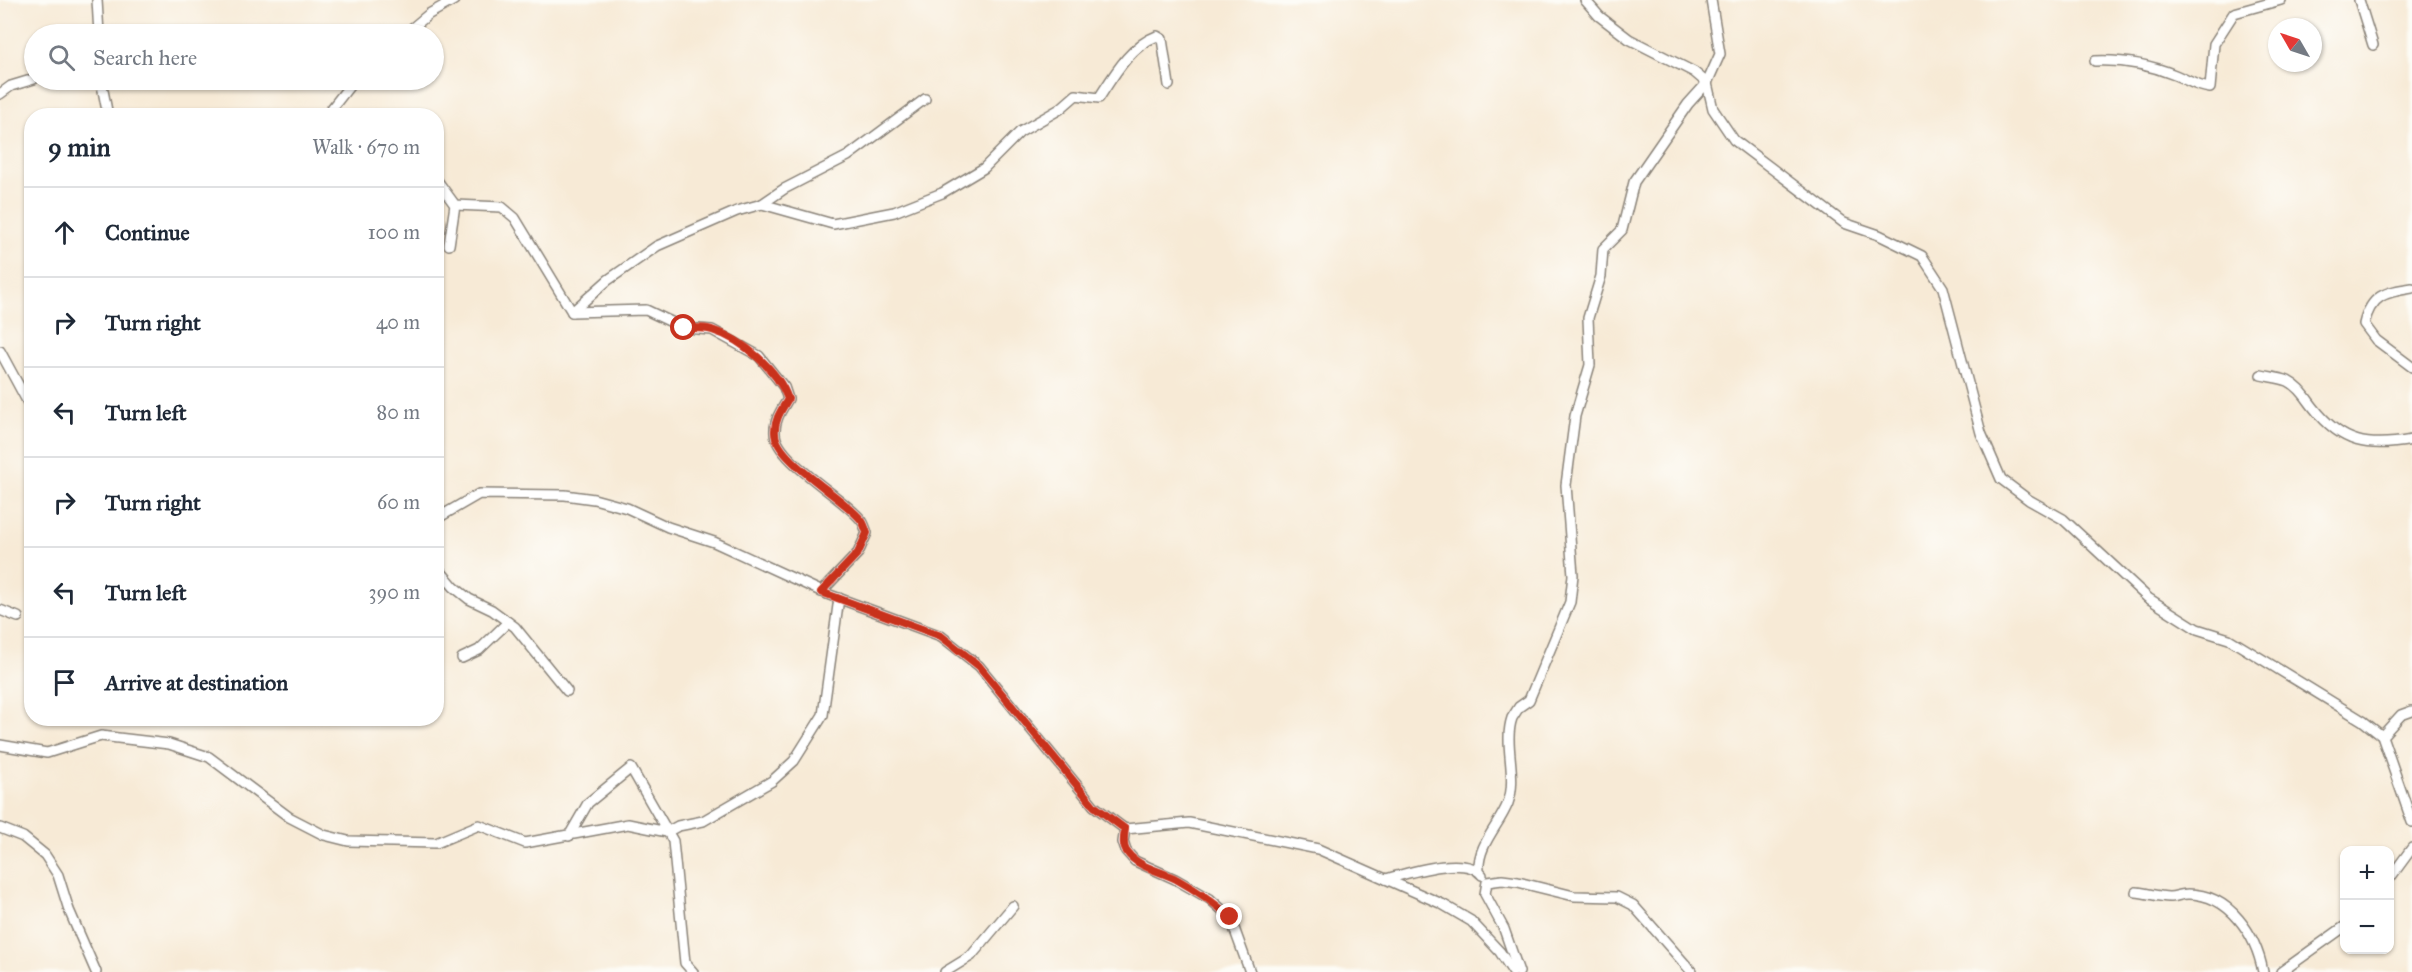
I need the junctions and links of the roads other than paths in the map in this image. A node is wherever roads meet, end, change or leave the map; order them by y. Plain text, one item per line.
1 (97, 0) edge
2 (454, 0) edge
3 (1585, 0) edge
4 (1711, 0) edge
5 (2281, 0) edge
6 (2359, 0) edge
7 (98, 24) edge
8 (417, 24) edge
9 (2373, 45) dead end
10 (2095, 61) dead end
11 (24, 82) edge
12 (1707, 83) junction
13 (1169, 85) dead end
14 (103, 90) edge
15 (346, 90) edge
16 (0, 94) edge
17 (925, 99) dead end
18 (106, 108) edge
19 (332, 108) edge
20 (444, 190) edge
21 (762, 204) junction
22 (455, 205) junction
23 (449, 245) dead end
24 (2412, 288) edge
25 (572, 312) junction
26 (0, 351) edge
27 (2412, 367) edge
28 (2261, 375) dead end
29 (24, 395) edge
30 (2412, 440) edge
31 (444, 514) edge
32 (444, 575) edge
33 (821, 592) junction
34 (839, 598) junction
35 (0, 610) edge
36 (18, 617) dead end
37 (508, 622) junction
38 (462, 658) dead end
39 (567, 691) dead end
40 (2412, 711) edge
41 (2382, 735) junction
42 (0, 745) edge
43 (2412, 822) edge
44 (0, 828) edge
45 (1125, 829) junction
46 (667, 832) junction
47 (569, 836) junction
48 (2412, 848) edge
49 (1479, 871) junction
50 (2394, 873) edge
51 (1386, 879) junction
52 (1487, 882) junction
53 (2136, 892) dead end
54 (1013, 906) dead end
55 (2340, 930) edge
56 (96, 972) edge
57 (693, 972) edge
58 (945, 972) edge
59 (1250, 972) edge
60 (1513, 972) edge
61 (1519, 972) edge
62 (1692, 972) edge
63 (2263, 972) edge
64 (2281, 972) edge

1 - 7 street
2 - 8 street
3 - 12 street
4 - 12 street
5 - 10 street
6 - 9 street
11 - 16 street
12 - 41 street
12 - 49 street
13 - 21 street
14 - 18 street
15 - 19 street
17 - 21 street
20 - 22 street
21 - 25 street
22 - 23 street
22 - 25 street
24 - 27 street
25 - 33 street
26 - 29 street
28 - 30 street
31 - 33 street
32 - 37 street
33 - 34 street
34 - 45 street
34 - 46 street
35 - 36 street
37 - 38 street
37 - 39 street
40 - 41 street
41 - 43 street
42 - 47 street
44 - 56 street
45 - 51 street
45 - 59 street
46 - 47 street
46 - 47 street
46 - 57 street
48 - 50 street
49 - 51 street
49 - 52 street
51 - 60 street
52 - 61 street
52 - 62 street
53 - 63 street
54 - 58 street
55 - 64 street

